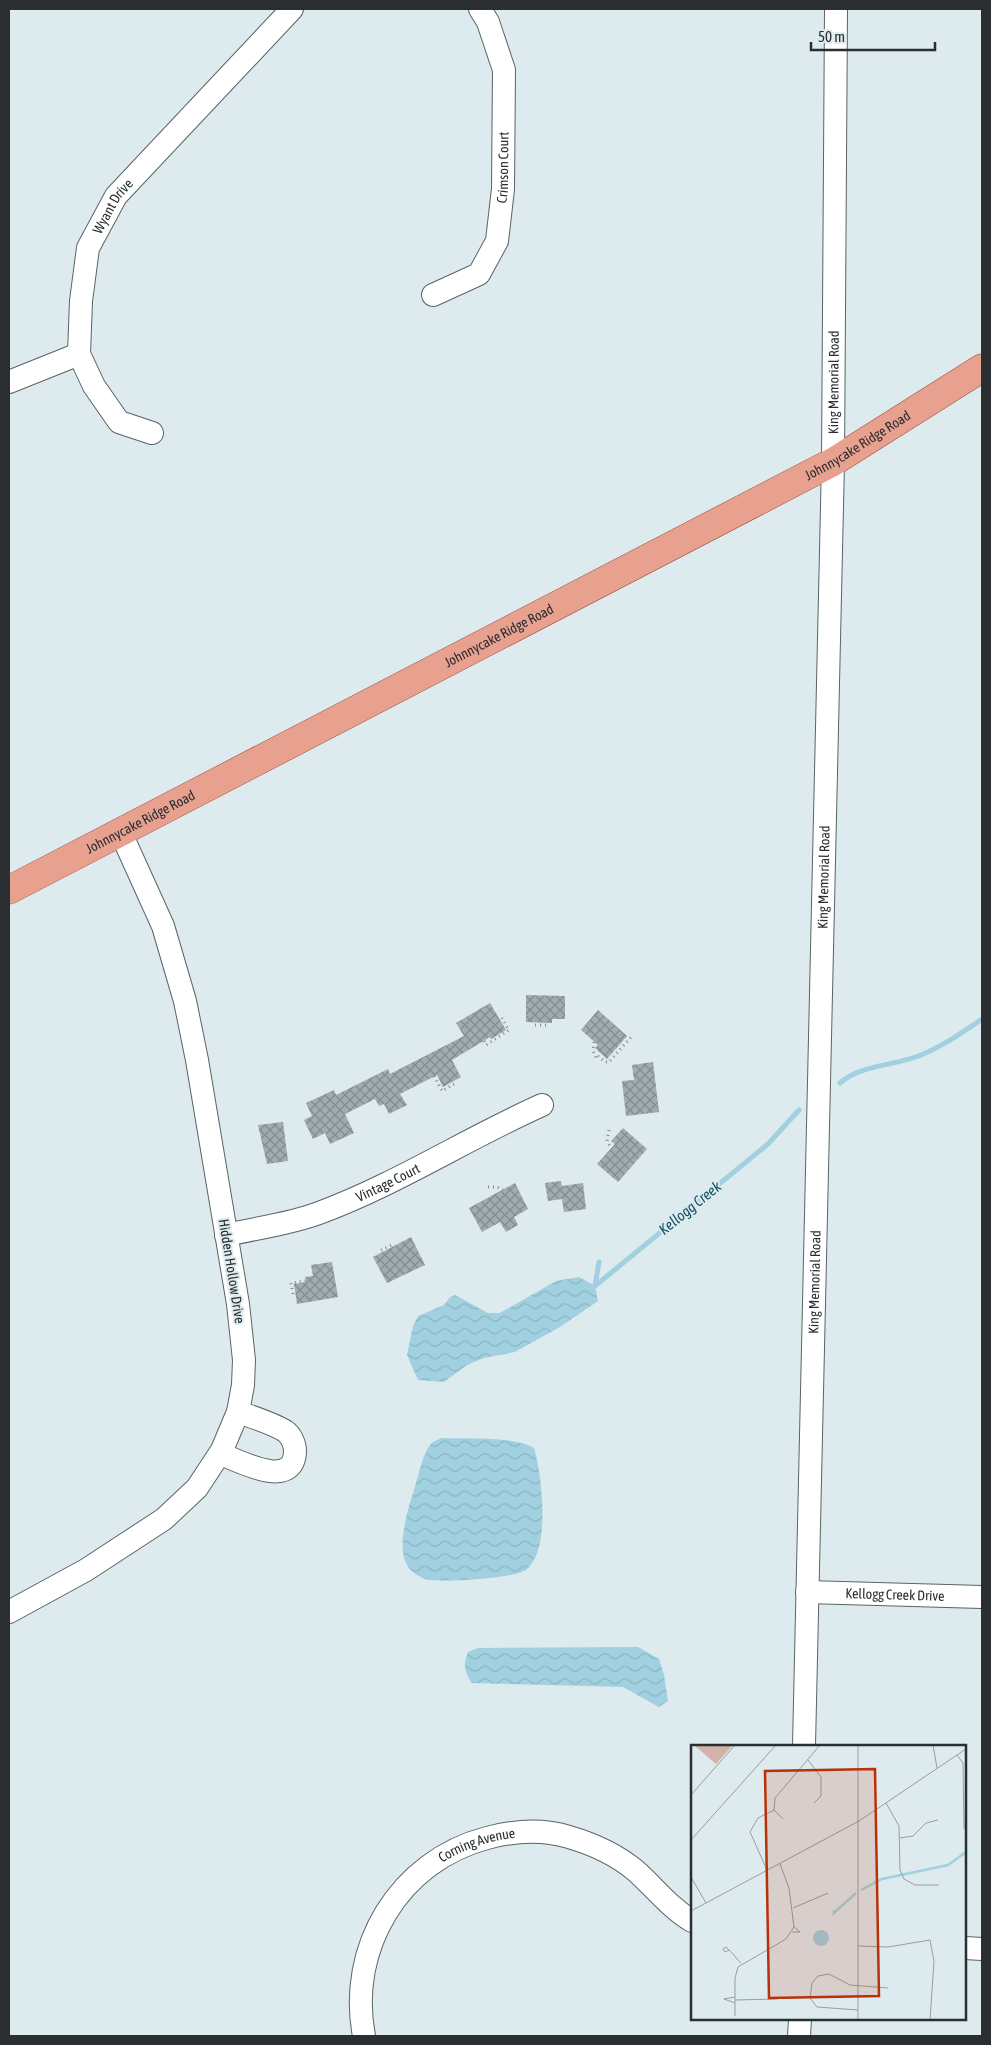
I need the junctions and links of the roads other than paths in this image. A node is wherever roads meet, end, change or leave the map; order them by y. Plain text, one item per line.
1 (292, 9) edge
2 (480, 9) edge
3 (836, 9) edge
4 (433, 295) dead end
5 (79, 354) junction
6 (982, 368) edge
7 (9, 382) edge
8 (152, 433) dead end
9 (833, 462) junction
10 (120, 831) junction
11 (9, 890) edge
12 (542, 1106) dead end
13 (226, 1235) junction
14 (238, 1412) junction
15 (220, 1454) junction
16 (807, 1592) junction
17 (982, 1598) edge
18 (9, 1612) edge
19 (804, 1745) edge
20 (691, 1920) edge
21 (966, 1948) edge
22 (982, 1948) edge
23 (800, 2020) edge
24 (364, 2036) edge
25 (799, 2036) edge

1 - 5 street, Wyant Drive
2 - 4 street, Crimson Court
3 - 9 street, King Memorial Road
5 - 7 street
5 - 8 street, Wyant Drive
6 - 9 main road, Johnnycake Ridge Road
9 - 10 main road, Johnnycake Ridge Road
9 - 16 street, King Memorial Road
10 - 11 main road, Johnnycake Ridge Road
10 - 13 street, Hidden Hollow Drive
12 - 13 street, Vintage Court
13 - 14 street, Hidden Hollow Drive
14 - 15 street, Hidden Hollow Drive
14 - 15 street
15 - 18 street, Hidden Hollow Drive
16 - 17 street, Kellogg Creek Drive
16 - 19 street, King Memorial Road
20 - 24 street, Corning Avenue
21 - 22 street
23 - 25 street

